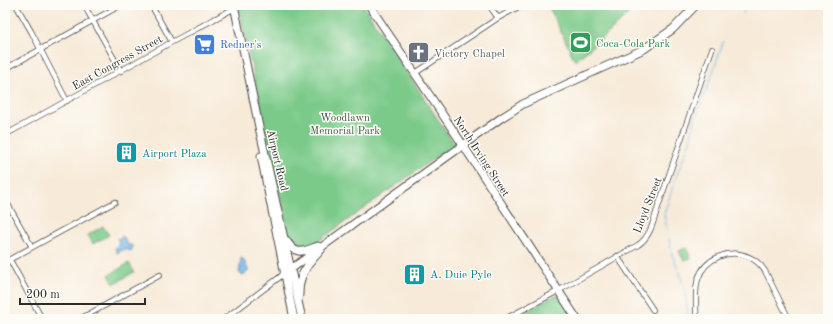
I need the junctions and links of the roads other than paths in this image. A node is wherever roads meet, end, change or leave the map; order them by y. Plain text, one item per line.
1 (16, 5) edge
2 (84, 5) edge
3 (121, 5) edge
4 (151, 5) edge
5 (368, 5) edge
6 (489, 5) edge
7 (522, 5) edge
8 (696, 5) edge
9 (234, 6) edge
10 (498, 18) junction
11 (93, 21) junction
12 (172, 42) junction
13 (40, 49) junction
14 (712, 49) dead end
15 (5, 69) edge
16 (120, 71) junction
17 (414, 74) junction
18 (67, 100) junction
19 (5, 135) edge
20 (463, 145) junction
21 (5, 199) edge
22 (115, 202) dead end
23 (284, 238) junction
24 (327, 243) junction
25 (32, 248) junction
26 (618, 256) junction
27 (7, 261) edge
28 (287, 271) junction
29 (160, 275) dead end
30 (558, 291) junction
31 (298, 303) junction
32 (652, 310) dead end
33 (42, 319) edge
34 (80, 319) edge
35 (224, 319) edge
36 (294, 319) edge
37 (302, 319) edge
38 (504, 319) edge
39 (577, 319) edge
40 (696, 319) edge
41 (789, 319) edge

1 - 13 street
2 - 11 street
3 - 11 street
4 - 12 street
5 - 17 main road, North Irving Street
6 - 10 street
7 - 10 street
8 - 20 main road
9 - 12 street, East Congress Street
9 - 23 main road, Airport Road
9 - 28 main road, Airport Road
10 - 17 street
11 - 13 street
11 - 16 street
12 - 16 street, East Congress Street
13 - 15 street
13 - 18 street
14 - 26 street, Lloyd Street
16 - 18 street, East Congress Street
17 - 20 main road, North Irving Street
18 - 19 street, East Congress Street
20 - 24 main road
20 - 30 main road, North Irving Street
21 - 25 street
22 - 25 street
23 - 24 main road
23 - 28 main road, Airport Road
24 - 28 main road
24 - 31 main road
25 - 27 street
26 - 30 street, Lloyd Street
26 - 32 street
27 - 33 street
28 - 31 main road, Airport Road
28 - 35 street
28 - 36 main road, Airport Road
29 - 34 street
30 - 38 street, Lloyd Street
30 - 39 main road, North Irving Street
31 - 37 main road, Airport Road
40 - 41 street

